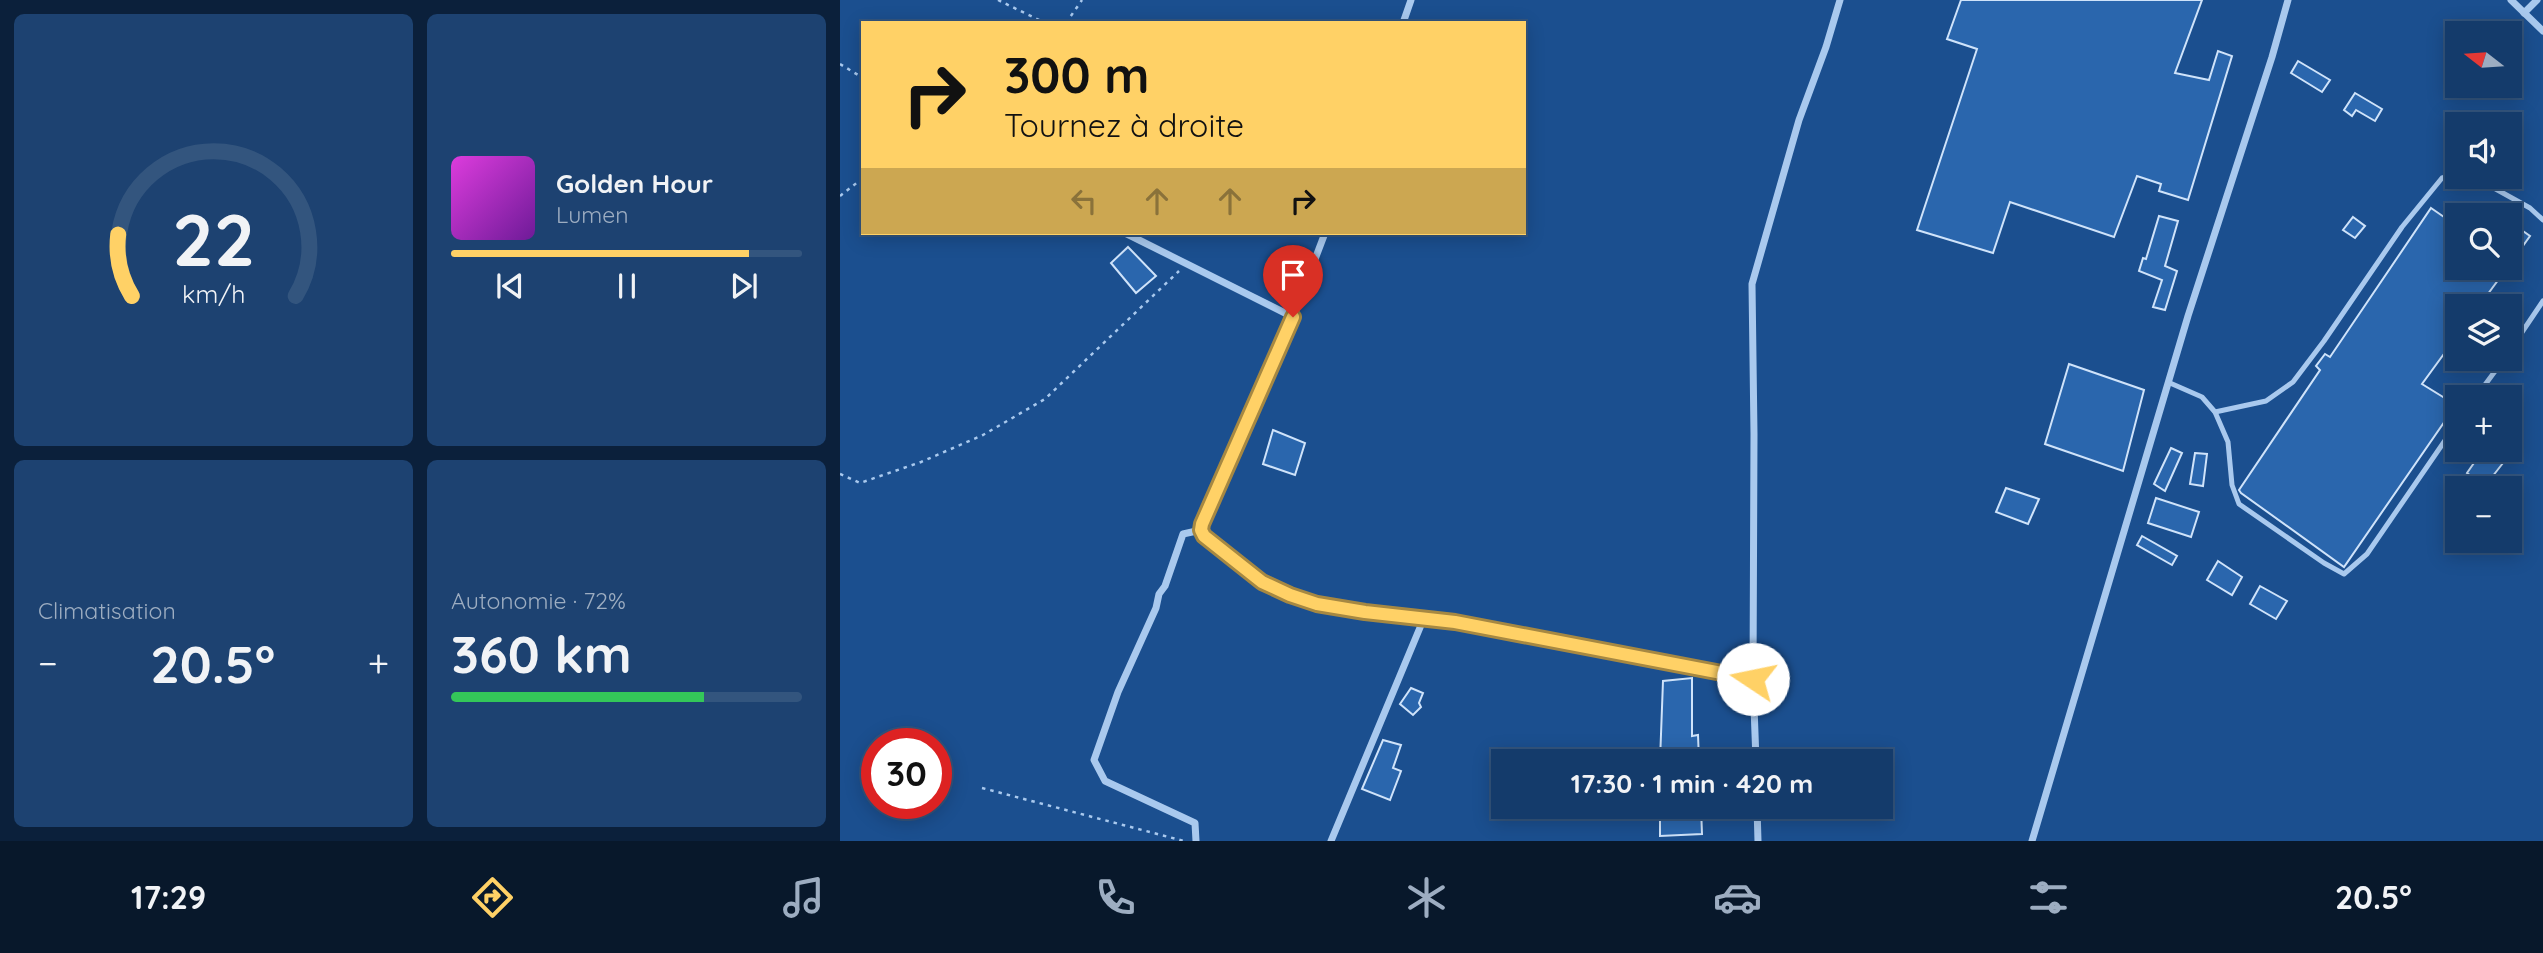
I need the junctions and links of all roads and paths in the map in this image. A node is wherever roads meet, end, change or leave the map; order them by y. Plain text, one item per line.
1 (998, 0) edge
2 (1082, 0) edge
3 (1411, 0) edge
4 (1840, 0) edge
5 (2288, 0) edge
6 (2511, 0) edge
7 (2537, 0) edge
8 (2524, 13) junction
9 (1041, 21) edge
10 (1067, 21) edge
11 (1404, 21) edge
12 (2543, 31) edge
13 (840, 64) edge
14 (861, 77) edge
15 (2445, 177) edge
16 (861, 180) edge
17 (2496, 189) edge
18 (840, 196) edge
19 (2543, 220) edge
20 (1129, 235) edge
21 (1324, 235) edge
22 (1187, 264) junction
23 (2543, 301) edge
24 (1293, 317) junction
25 (2522, 332) edge
26 (2170, 383) junction
27 (2214, 412) junction
28 (2445, 440) edge
29 (840, 474) edge
30 (1201, 530) junction
31 (1424, 618) junction
32 (1753, 679) junction
33 (1755, 749) edge
34 (982, 788) dead end
35 (1757, 819) edge
36 (1184, 841) edge
37 (1196, 841) edge
38 (1331, 841) edge
39 (1758, 841) edge
40 (2032, 841) edge

1 - 9 path
2 - 10 path
3 - 11 street
4 - 32 street
5 - 26 street
6 - 8 street
7 - 8 street
8 - 12 street
13 - 14 path
15 - 27 lane
16 - 18 path
17 - 19 lane
20 - 22 street
21 - 24 street
22 - 24 street
22 - 29 path
23 - 25 lane
24 - 30 street
26 - 27 lane
26 - 40 street
27 - 28 lane
30 - 31 street
30 - 37 street
31 - 32 street
31 - 38 street
32 - 33 street
34 - 36 path
35 - 39 street

